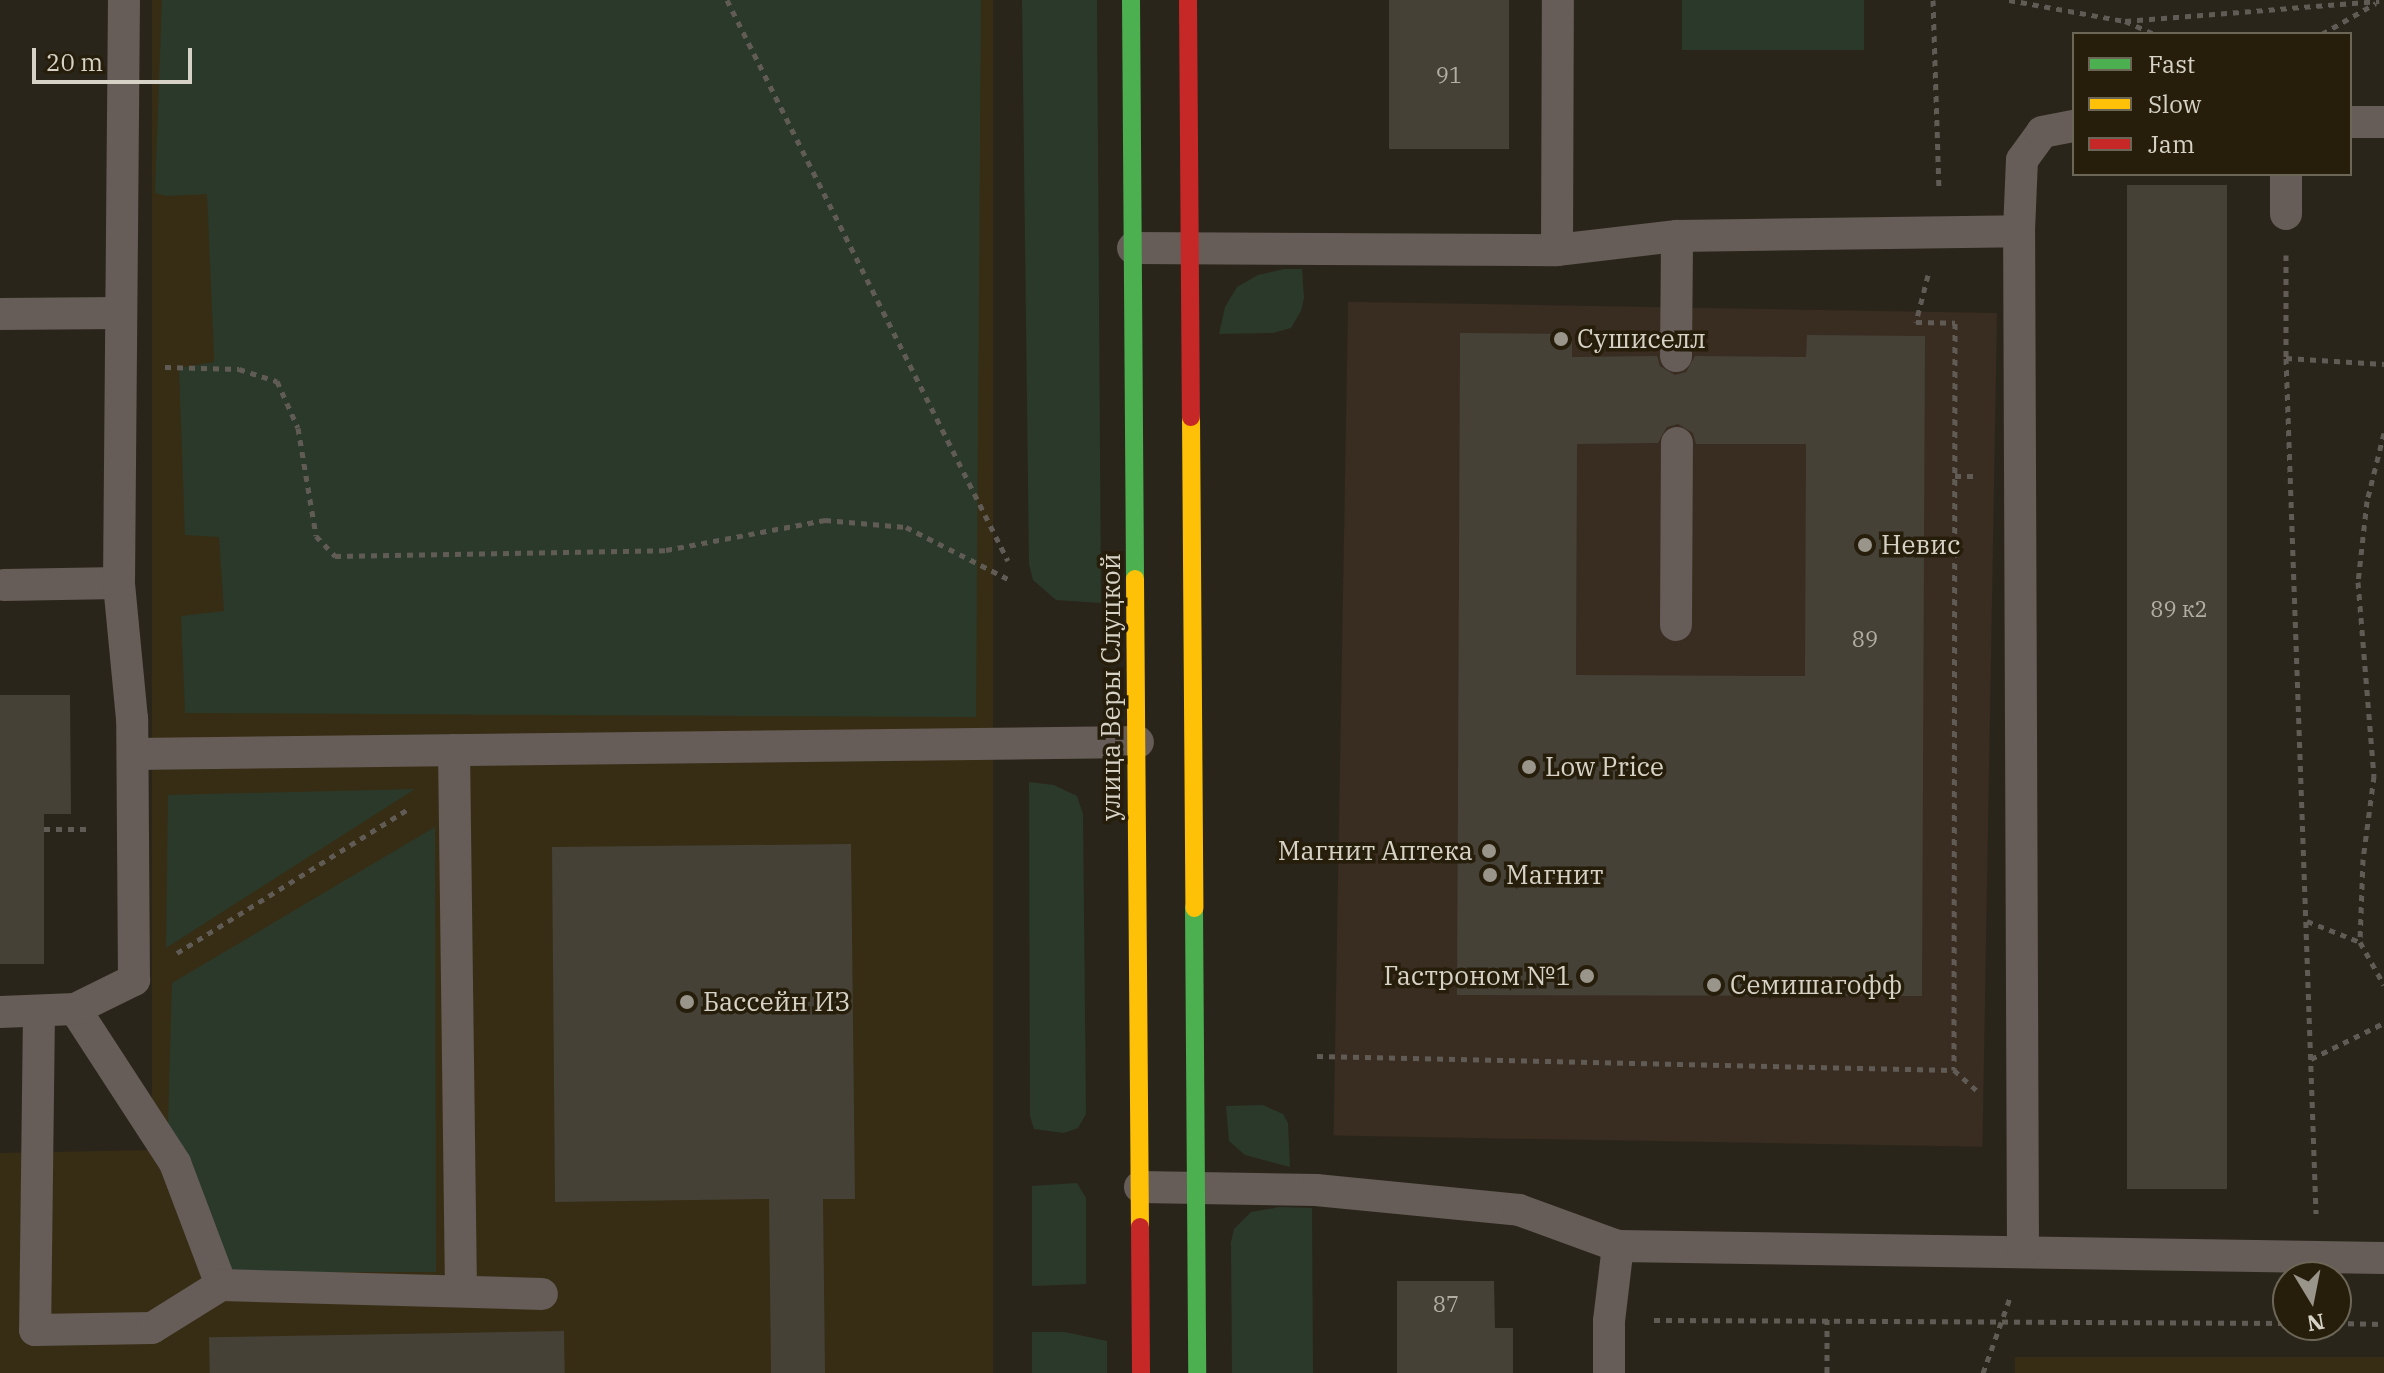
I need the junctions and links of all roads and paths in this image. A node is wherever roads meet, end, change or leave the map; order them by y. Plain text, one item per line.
1 (124, 0) edge
2 (727, 0) edge
3 (1131, 0) edge
4 (1188, 0) edge
5 (1558, 0) edge
6 (1933, 0) edge
7 (2009, 0) edge
8 (2380, 1) edge
9 (2125, 21) junction
10 (2150, 32) edge
11 (2326, 32) edge
12 (2352, 122) edge
13 (2384, 122) edge
14 (2072, 126) edge
15 (2286, 176) edge
16 (2286, 214) joint
17 (1939, 231) junction
18 (2019, 231) junction
19 (1677, 236) junction
20 (1189, 247) junction
21 (1133, 248) junction
22 (1557, 250) junction
23 (119, 313) junction
24 (0, 314) edge
25 (1676, 356) dead end
26 (2286, 358) junction
27 (2384, 364) edge
28 (119, 365) junction
29 (2384, 433) edge
30 (1677, 443) dead end
31 (1008, 561) dead end
32 (1008, 579) dead end
33 (119, 583) junction
34 (4, 585) dead end
35 (1676, 625) dead end
36 (1138, 742) junction
37 (133, 754) junction
38 (454, 765) junction
39 (44, 829) dead end
40 (96, 829) dead end
41 (2307, 921) junction
42 (2360, 942) junction
43 (134, 980) junction
44 (2384, 985) edge
45 (75, 1009) junction
46 (39, 1011) junction
47 (0, 1012) edge
48 (2384, 1023) edge
49 (1317, 1056) dead end
50 (2311, 1059) junction
51 (1954, 1070) junction
52 (2026, 1135) junction
53 (1140, 1187) junction
54 (1195, 1188) junction
55 (1618, 1246) junction
56 (2023, 1250) junction
57 (2318, 1258) junction
58 (2384, 1258) edge
59 (221, 1285) junction
60 (461, 1291) junction
61 (542, 1294) dead end
62 (1827, 1319) junction
63 (2004, 1319) junction
64 (1609, 1321) junction
65 (2272, 1323) edge
66 (2352, 1323) edge
67 (2384, 1324) edge
68 (1141, 1373) edge
69 (1197, 1373) edge
70 (1609, 1373) edge
71 (1827, 1373) edge
72 (1983, 1373) edge

1 - 23 lane
2 - 31 path
3 - 21 street, улица Веры Слуцкой
4 - 20 street
5 - 22 lane
6 - 17 path
7 - 9 path
8 - 9 path
8 - 11 path
9 - 10 path
12 - 13 lane
14 - 18 lane
15 - 16 lane
16 - 26 path
17 - 18 lane
17 - 19 lane
17 - 51 path
18 - 52 lane
19 - 22 lane
19 - 25 lane
20 - 21 lane
20 - 22 lane
20 - 54 street
21 - 36 street, улица Веры Слуцкой
23 - 24 lane
23 - 28 lane
26 - 27 path
26 - 41 path
28 - 32 path
28 - 33 lane
29 - 42 path
30 - 35 lane
33 - 34 lane
33 - 37 lane
36 - 38 lane
36 - 53 street, улица Веры Слуцкой
37 - 38 lane
37 - 43 lane
38 - 43 path
38 - 60 lane
39 - 40 path
41 - 42 path
41 - 50 path
42 - 44 path
43 - 45 lane
45 - 46 lane
45 - 59 lane
46 - 47 lane
46 - 59 lane
48 - 50 path
49 - 51 path
50 - 57 path
51 - 52 path
52 - 56 lane
53 - 54 lane
53 - 68 street, улица Веры Слуцкой
54 - 55 lane
54 - 69 street
55 - 56 lane
55 - 64 lane
56 - 57 lane
56 - 63 path
57 - 58 lane
59 - 60 lane
60 - 61 lane
62 - 63 path
62 - 64 path
62 - 71 path
63 - 65 path
63 - 72 path
64 - 70 lane
66 - 67 path

